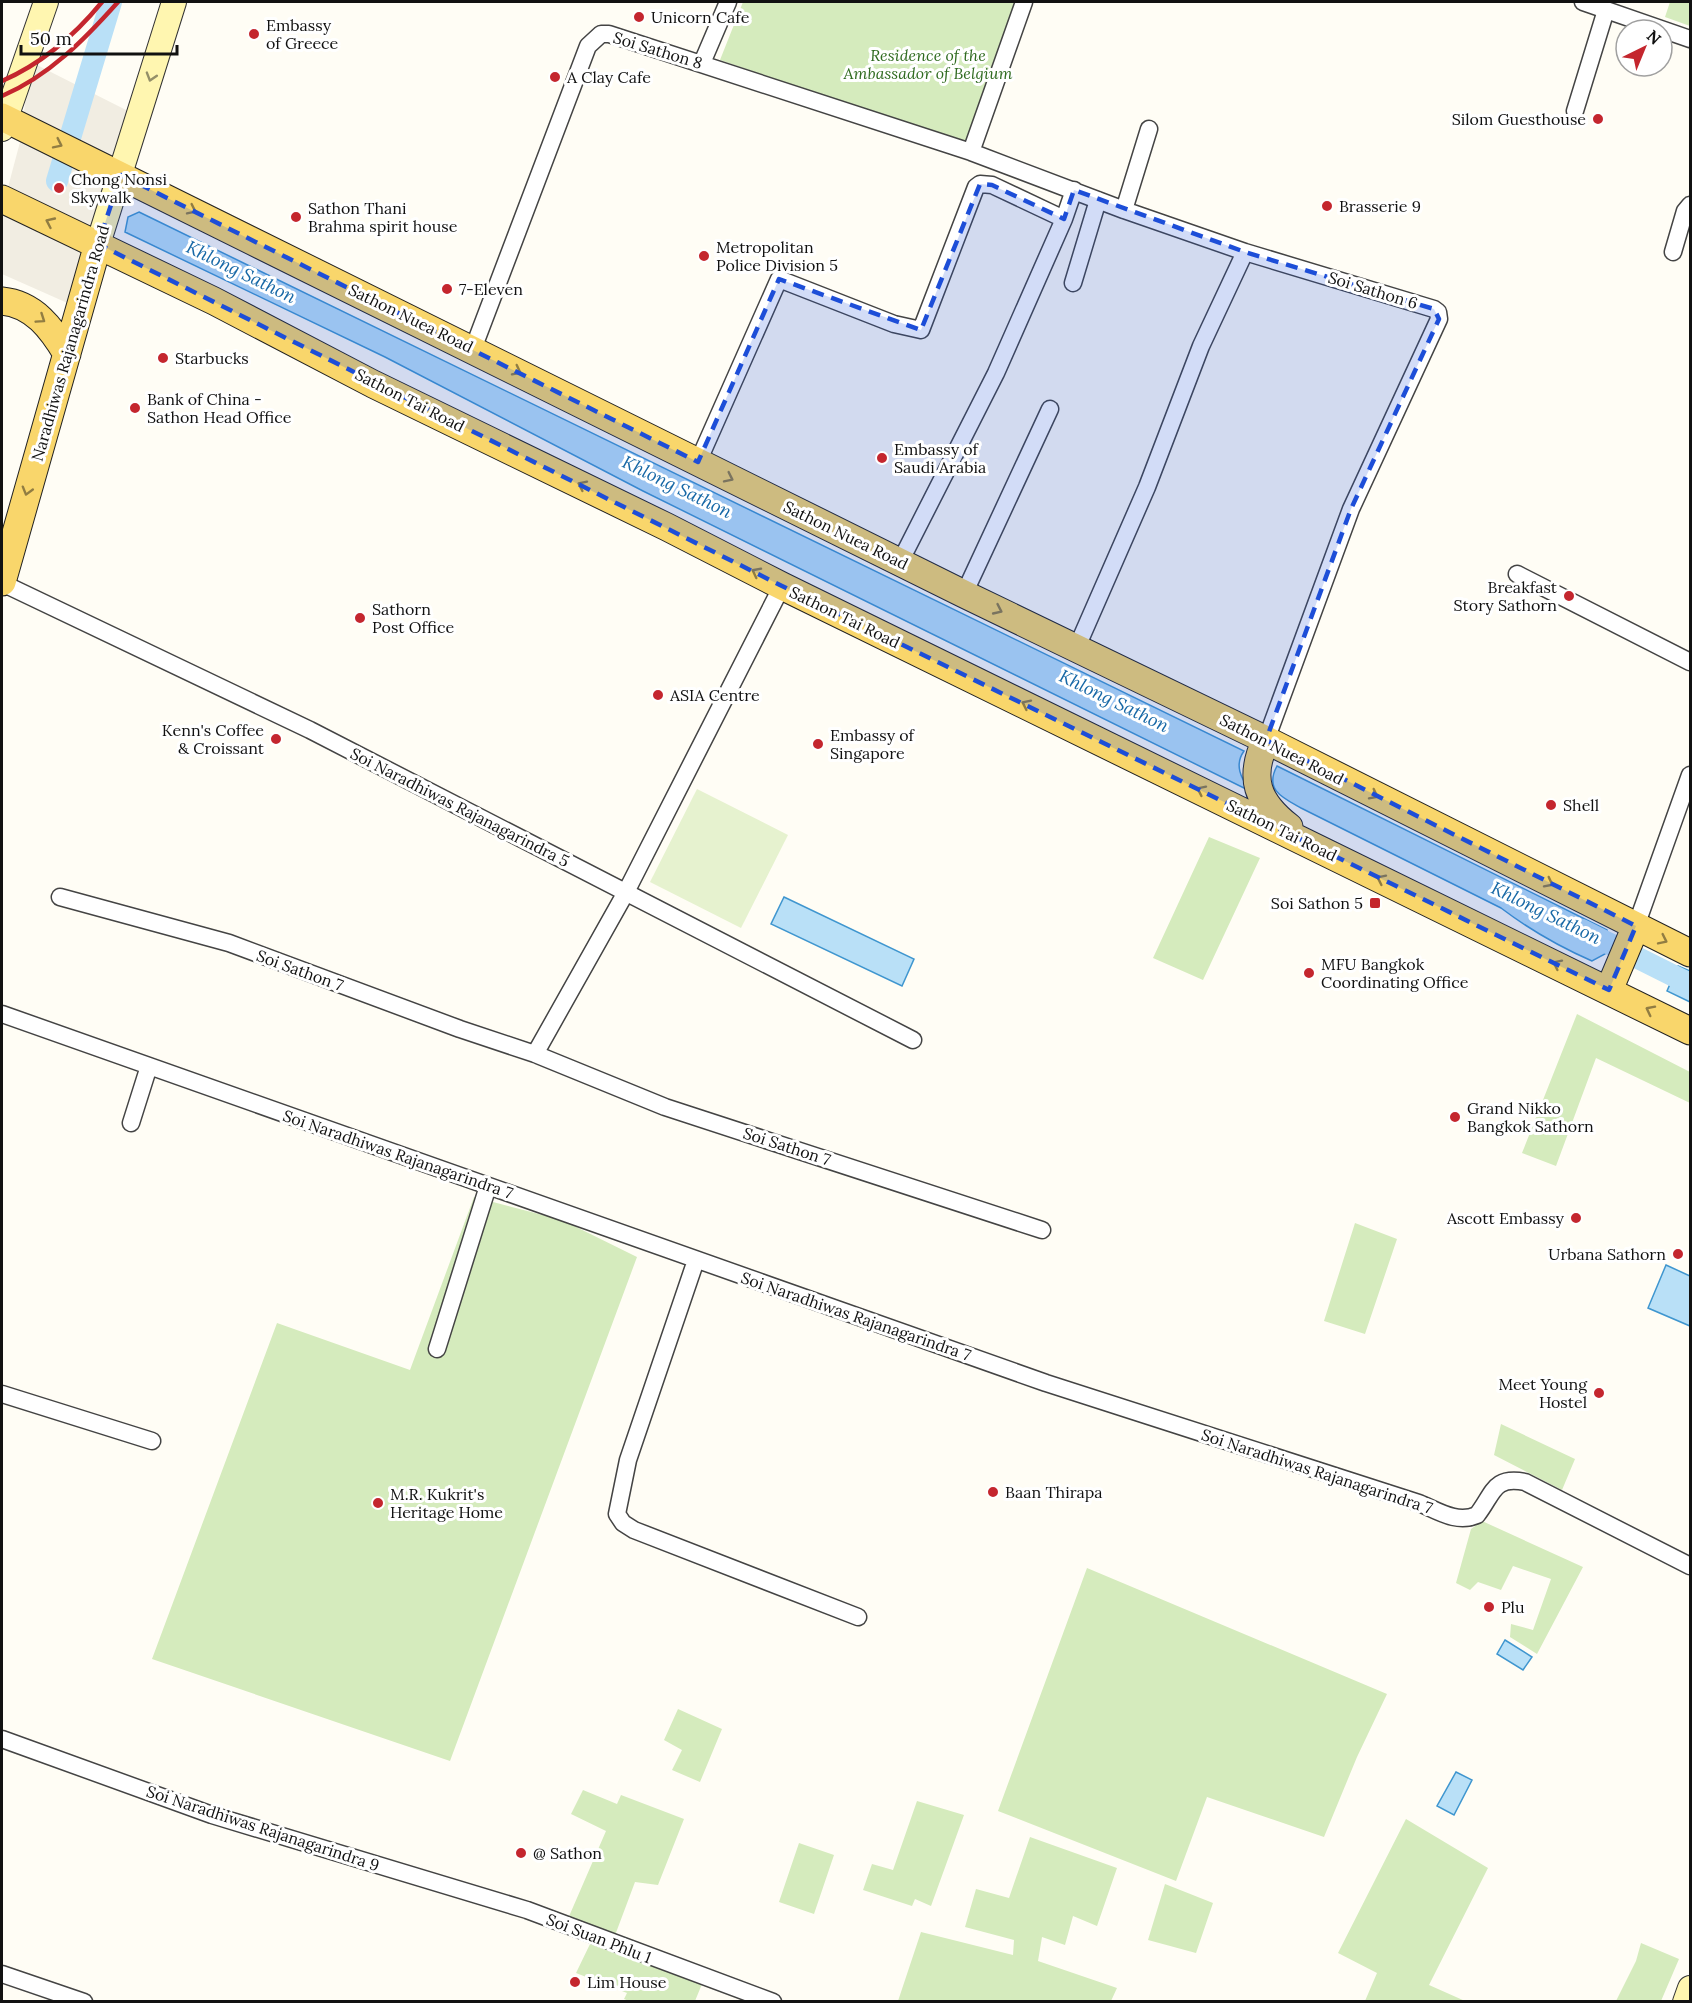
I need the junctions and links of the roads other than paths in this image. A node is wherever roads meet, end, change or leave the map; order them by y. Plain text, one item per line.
1 (46, 2) edge
2 (174, 2) edge
3 (728, 2) edge
4 (1024, 2) edge
5 (1583, 2) edge
6 (1606, 10) junction
7 (1690, 39) edge
8 (702, 63) junction
9 (1575, 111) dead end
10 (3, 122) edge
11 (1149, 129) dead end
12 (971, 152) junction
13 (121, 175) junction
14 (1074, 190) junction
15 (2, 199) edge
16 (1098, 200) junction
17 (1690, 205) edge
18 (1124, 210) junction
19 (1064, 219) junction
20 (98, 244) junction
21 (1245, 252) junction
22 (1673, 252) dead end
23 (1072, 283) dead end
24 (2, 301) edge
25 (473, 350) junction
26 (67, 354) junction
27 (1050, 409) dead end
28 (698, 462) junction
29 (900, 562) junction
30 (1517, 574) dead end
31 (2, 582) edge
32 (782, 586) junction
33 (964, 594) junction
34 (1077, 647) junction
35 (1690, 662) edge
36 (1266, 740) junction
37 (1690, 775) edge
38 (1310, 844) junction
39 (625, 894) junction
40 (60, 897) dead end
41 (1633, 934) junction
42 (1690, 953) edge
43 (1613, 980) junction
44 (2, 1014) edge
45 (1690, 1031) edge
46 (913, 1041) dead end
47 (535, 1054) junction
48 (149, 1066) junction
49 (131, 1123) dead end
50 (488, 1186) junction
51 (1042, 1230) dead end
52 (696, 1260) junction
53 (436, 1349) dead end
54 (2, 1394) edge
55 (152, 1441) dead end
56 (1690, 1566) edge
57 (858, 1617) dead end
58 (2, 1739) edge
59 (527, 1910) joint
60 (2, 1974) edge
61 (1690, 1988) edge
62 (84, 2001) edge
63 (773, 2001) edge
64 (1685, 2001) edge

1 - 10 main road
2 -> 13 main road, Naradhiwas Rajanagarindra Road
3 - 8 street
4 - 12 street
5 - 6 street
6 - 7 street
6 - 9 street
8 - 12 street, Soi Sathon 8
8 - 25 street, Soi Sathon 8
10 -> 13 main road, Sathon Nuea Road
11 - 18 street
12 - 14 street, Soi Sathon 6
13 - 20 main road, Naradhiwas Rajanagarindra Road
13 -> 25 main road, Sathon Nuea Road
14 - 16 street, Soi Sathon 6
14 - 19 street
20 -> 15 main road, Sathon Tai Road
16 - 18 street, Soi Sathon 6
16 - 23 street
17 - 22 street
18 - 21 street, Soi Sathon 6
19 - 28 street
19 - 29 street
20 - 26 main road, Naradhiwas Rajanagarindra Road
32 -> 20 main road, Sathon Tai Road
21 - 34 street
21 - 36 street, Soi Sathon 6
24 -> 26 main road
25 -> 28 main road, Sathon Nuea Road
26 -> 31 main road, Naradhiwas Rajanagarindra Road
27 - 33 street
28 -> 29 main road, Sathon Nuea Road
29 - 33 main road, Sathon Nuea Road
30 - 35 street
31 - 39 street, Soi Naradhiwas Rajanagarindra 5
38 -> 32 main road, Sathon Tai Road
32 - 39 street
33 -> 34 main road, Sathon Nuea Road
34 - 36 main road, Sathon Nuea Road
36 - 38 main road
36 -> 41 main road, Sathon Nuea Road
37 - 41 street
43 -> 38 main road, Sathon Tai Road
39 - 46 street, Soi Naradhiwas Rajanagarindra 5
39 - 47 street
40 - 47 street, Soi Sathon 7
41 -> 42 main road, Sathon Nuea Road
41 - 43 main road
45 -> 43 main road, Sathon Tai Road
44 - 48 street, Soi Naradhiwas Rajanagarindra 7
47 - 51 street, Soi Sathon 7
48 - 49 street
48 - 50 street, Soi Naradhiwas Rajanagarindra 7
50 - 52 street, Soi Naradhiwas Rajanagarindra 7
50 - 53 street
52 - 56 street, Soi Naradhiwas Rajanagarindra 7
52 - 57 street
54 - 55 street
58 - 59 street, Soi Naradhiwas Rajanagarindra 9
59 - 63 street, Soi Suan Phlu 1
60 - 62 street
61 - 64 main road

